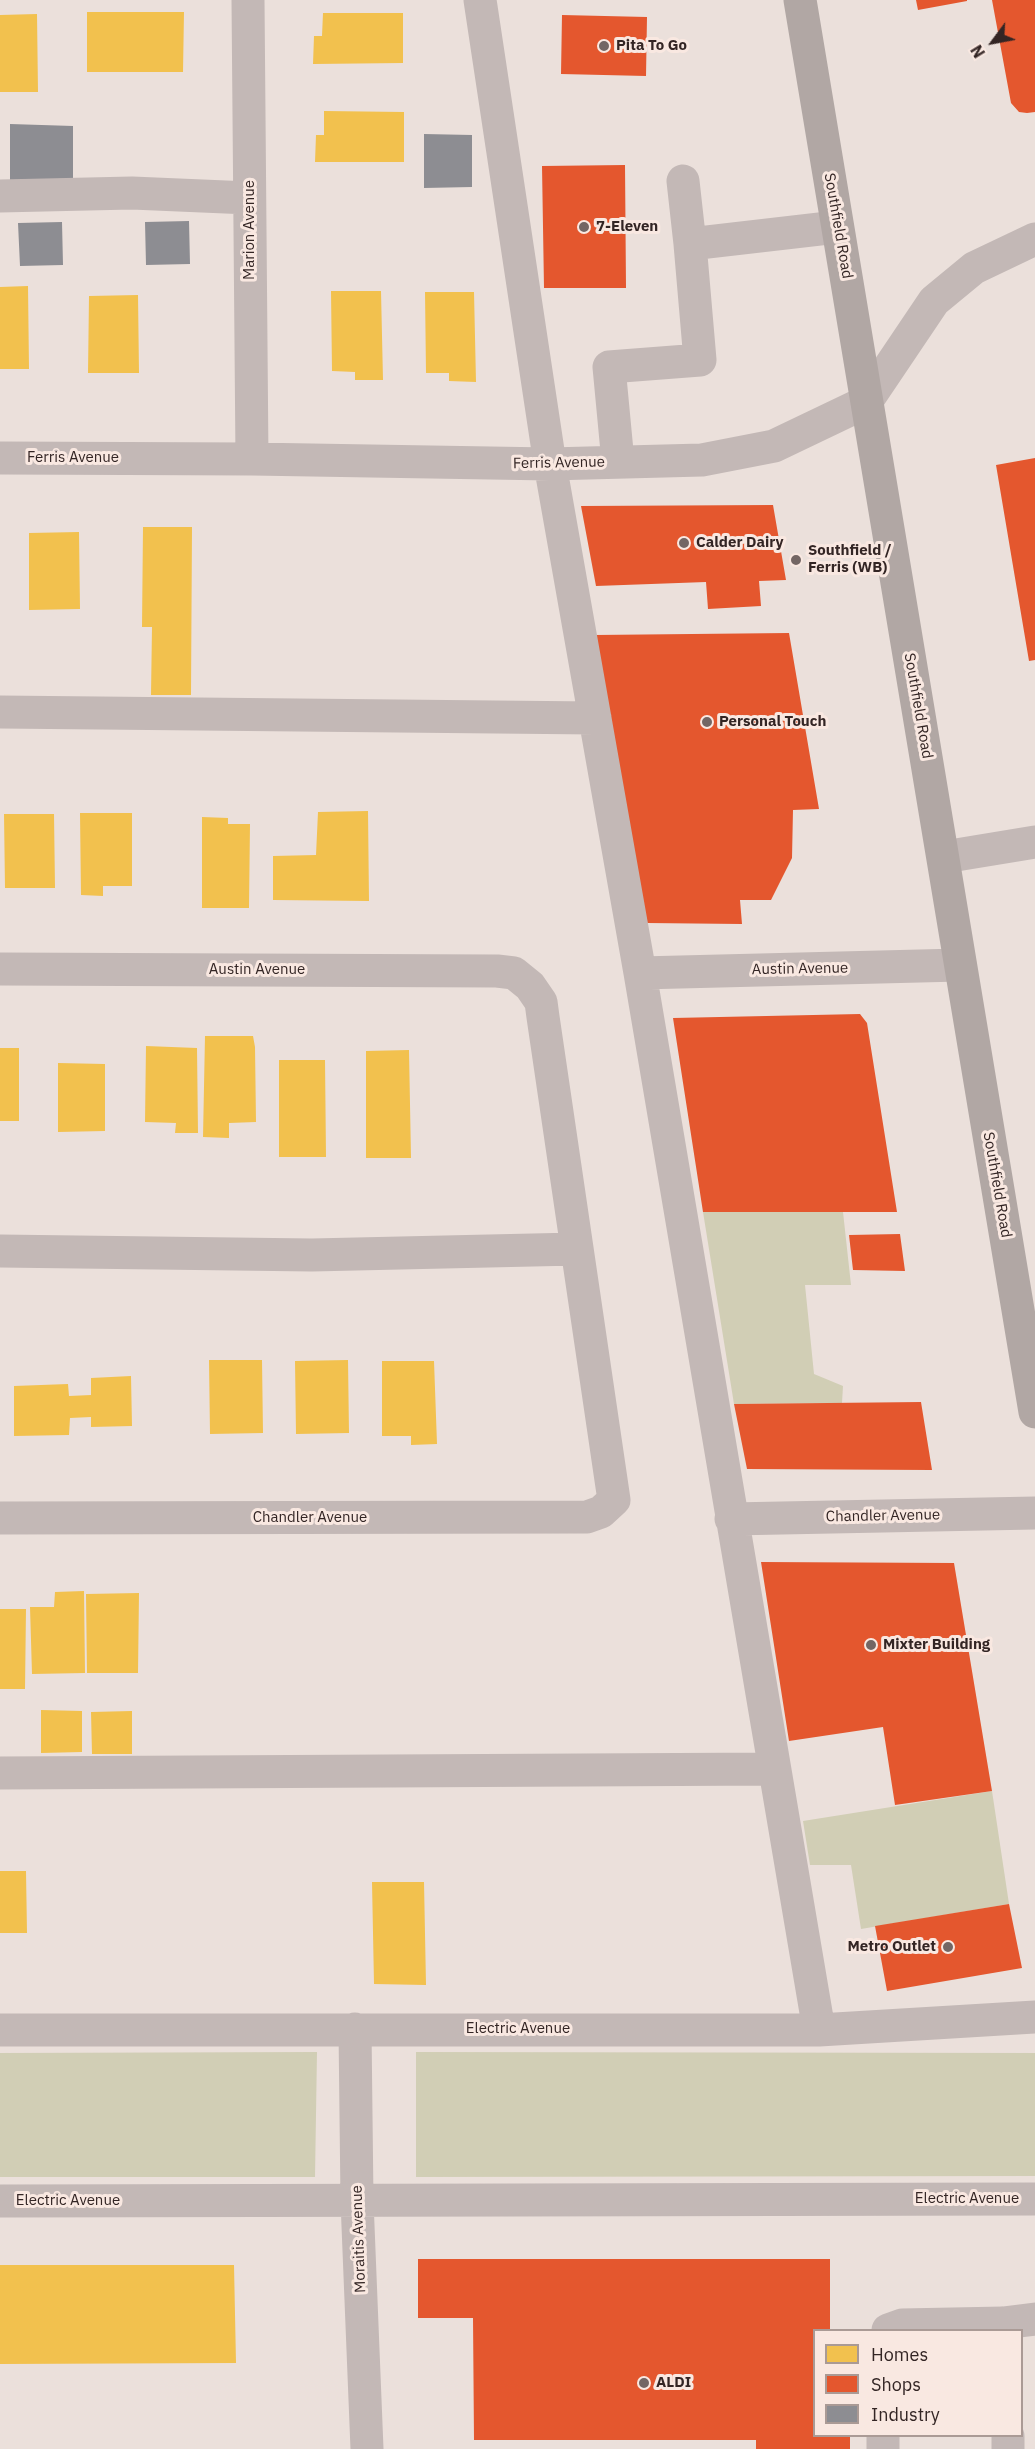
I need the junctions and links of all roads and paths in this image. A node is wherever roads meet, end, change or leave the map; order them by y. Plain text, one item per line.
1 (248, 0) edge
2 (480, 0) edge
3 (800, 0) edge
4 (683, 181) dead end
5 (0, 196) edge
6 (249, 198) junction
7 (837, 227) junction
8 (1035, 239) edge
9 (690, 244) junction
10 (866, 402) junction
11 (0, 458) edge
12 (252, 459) junction
13 (618, 462) junction
14 (550, 464) junction
15 (0, 712) edge
16 (595, 718) junction
17 (1035, 842) edge
18 (944, 857) junction
19 (960, 965) junction
20 (0, 969) edge
21 (640, 973) junction
22 (577, 1249) junction
23 (0, 1251) edge
24 (1035, 1412) edge
25 (1035, 1513) edge
26 (0, 1518) edge
27 (731, 1519) junction
28 (774, 1769) junction
29 (0, 1773) edge
30 (1035, 2017) edge
31 (355, 2029) junction
32 (0, 2030) edge
33 (819, 2030) junction
34 (1035, 2199) edge
35 (0, 2201) edge
36 (357, 2201) junction
37 (1035, 2319) edge
38 (1003, 2327) edge
39 (893, 2329) edge
40 (367, 2449) edge

1 - 6 street, Marion Avenue
2 - 14 street
3 - 7 main road, Southfield Road
4 - 9 street
5 - 6 street
6 - 12 street, Marion Avenue
7 - 9 street
7 - 10 main road, Southfield Road
8 - 10 street
9 - 13 street
10 - 13 street, Ferris Avenue
10 - 18 main road, Southfield Road
11 - 12 street, Ferris Avenue
12 - 14 street, Ferris Avenue
13 - 14 street, Ferris Avenue
14 - 16 street
15 - 16 street
16 - 21 street
17 - 18 street
18 - 19 main road, Southfield Road
19 - 21 street, Austin Avenue
19 - 24 main road, Southfield Road
20 - 22 street, Austin Avenue
21 - 27 street
22 - 23 street
22 - 26 street, Chandler Avenue
25 - 27 street, Chandler Avenue
27 - 28 street
28 - 29 street
28 - 33 street
30 - 33 street, Electric Avenue
31 - 32 street, Electric Avenue
31 - 33 street, Electric Avenue
31 - 36 street, Moraitis Avenue
34 - 36 street, Electric Avenue
35 - 36 street, Electric Avenue
36 - 40 street, Moraitis Avenue
37 - 38 street
38 - 39 street

